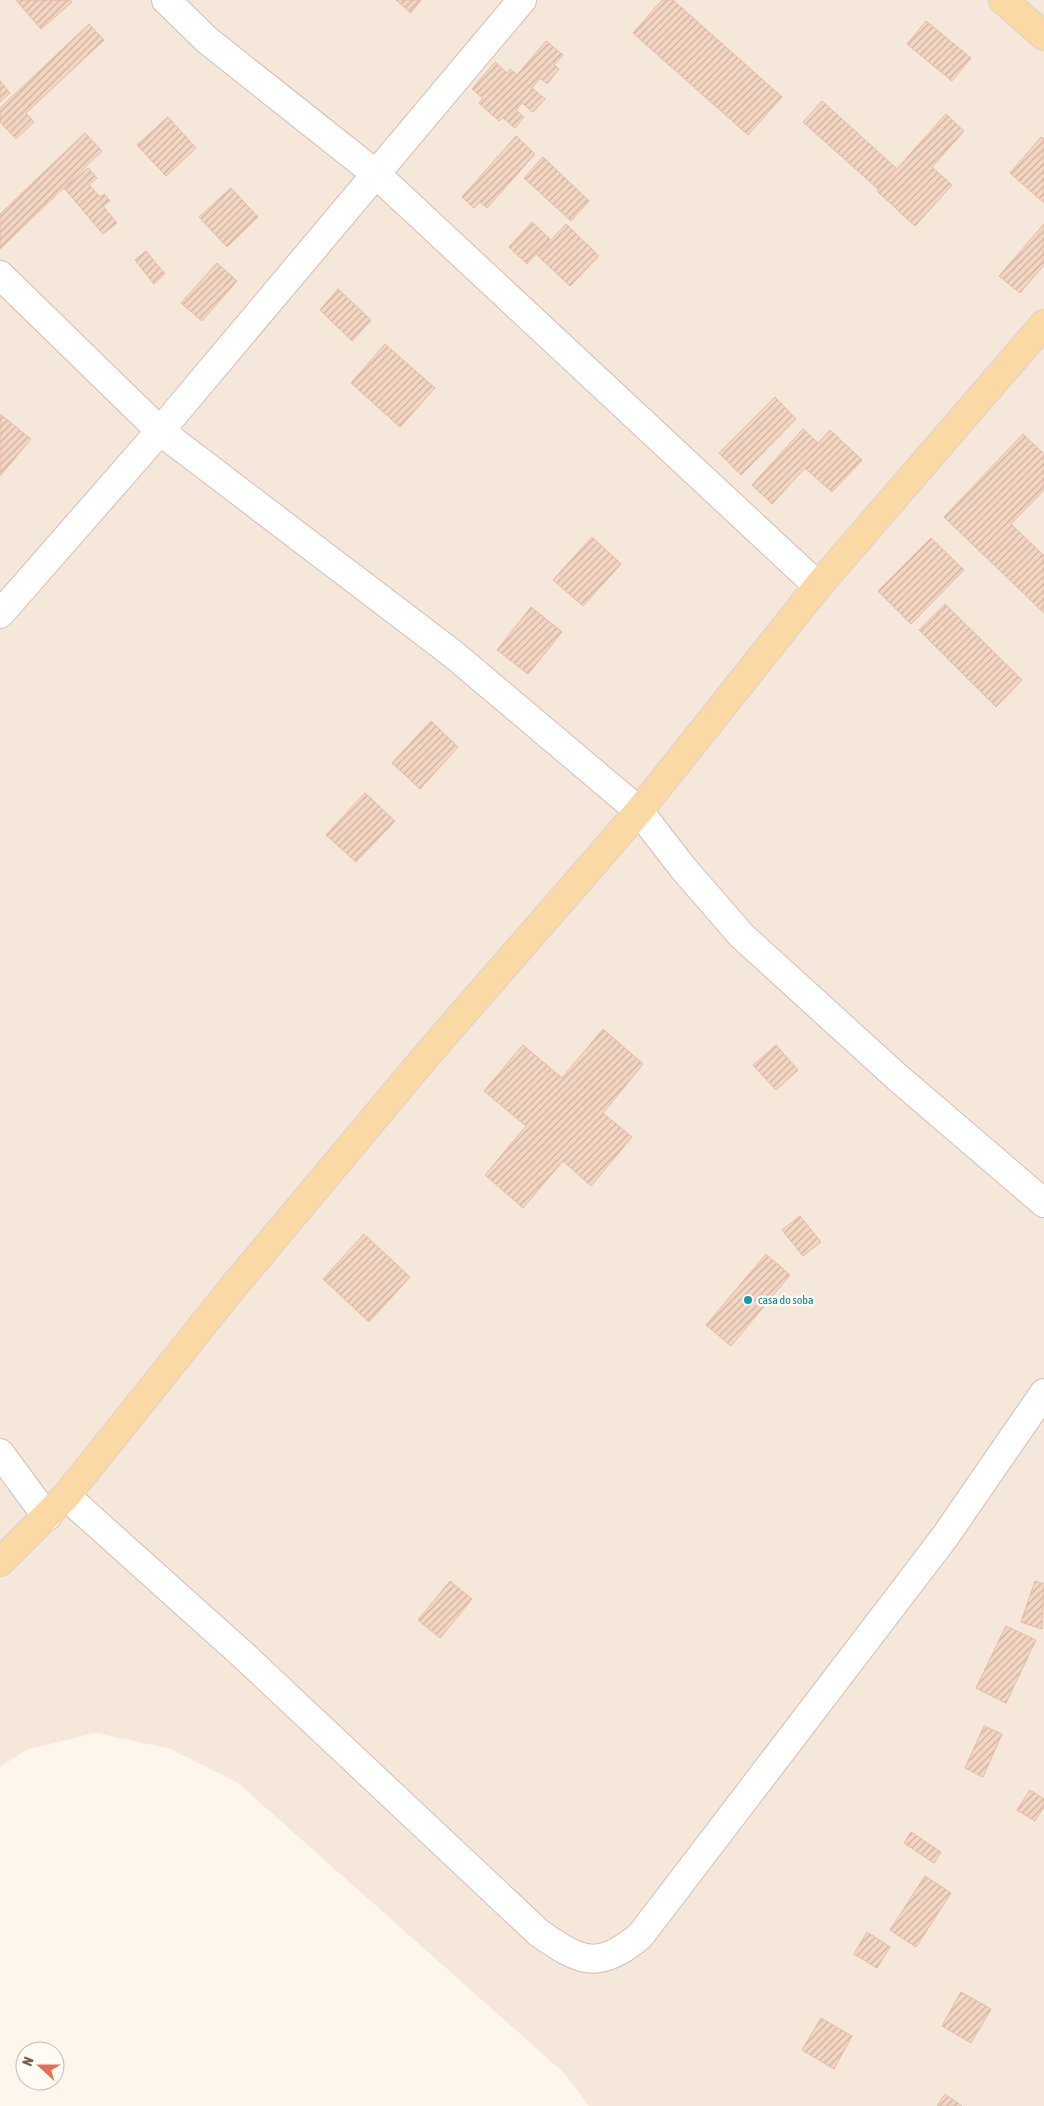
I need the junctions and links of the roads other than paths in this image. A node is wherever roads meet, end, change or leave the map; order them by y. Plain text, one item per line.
1 (166, 0) edge
2 (522, 0) edge
3 (1003, 0) edge
4 (1044, 36) edge
5 (376, 174) junction
6 (0, 275) edge
7 (1044, 324) edge
8 (160, 431) junction
9 (818, 586) junction
10 (0, 614) edge
11 (639, 811) junction
12 (1044, 1203) edge
13 (1044, 1393) edge
14 (0, 1453) edge
15 (66, 1496) junction
16 (47, 1517) junction
17 (0, 1562) edge

1 - 5 street
2 - 5 street
3 - 4 main road
5 - 8 street
5 - 9 street
6 - 8 street
7 - 9 main road
8 - 10 street
8 - 11 street
9 - 11 main road
11 - 12 street
11 - 15 main road
13 - 15 street
14 - 16 street
15 - 16 main road
16 - 17 main road

